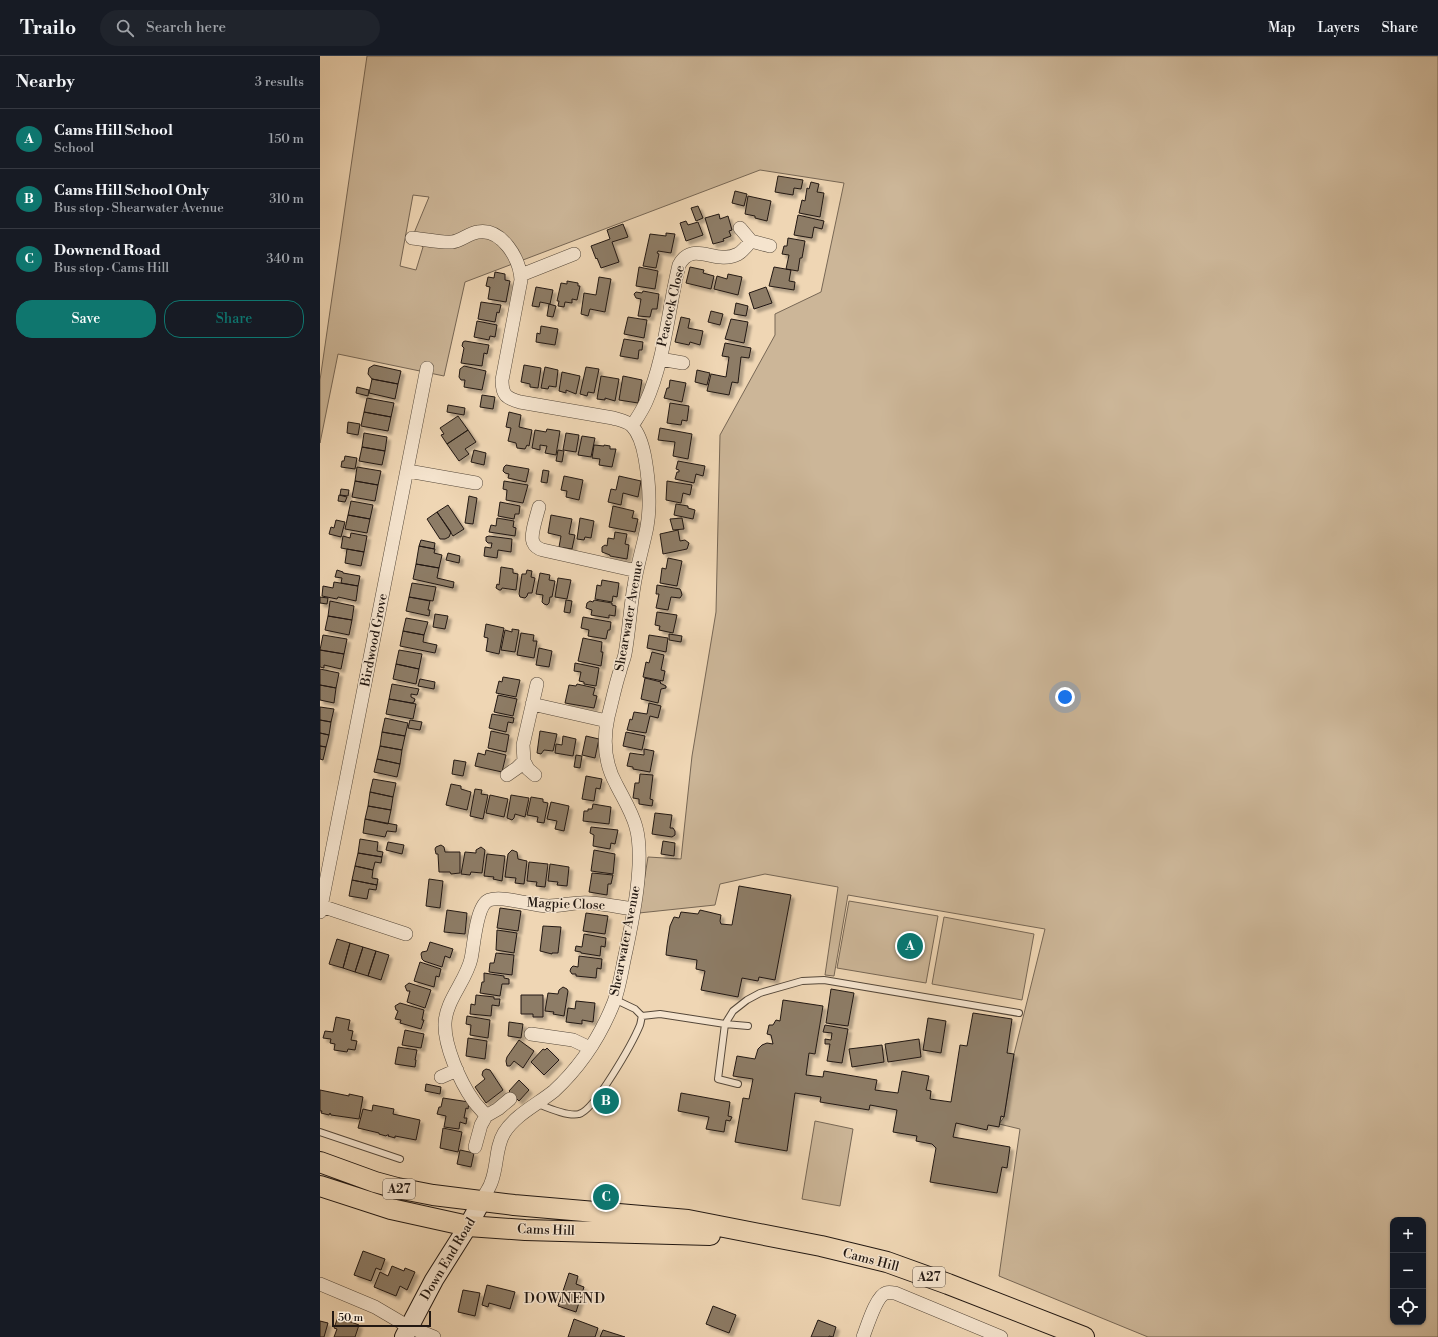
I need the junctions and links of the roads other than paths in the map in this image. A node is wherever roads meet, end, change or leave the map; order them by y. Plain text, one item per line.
1 (740, 228) dead end
2 (412, 238) dead end
3 (751, 241) junction
4 (770, 246) dead end
5 (574, 254) dead end
6 (521, 275) junction
7 (660, 359) junction
8 (683, 363) dead end
9 (427, 368) dead end
10 (632, 426) junction
11 (408, 471) junction
12 (476, 483) dead end
13 (539, 507) dead end
14 (637, 571) junction
15 (536, 684) dead end
16 (532, 704) junction
17 (607, 721) junction
18 (524, 761) junction
19 (507, 775) dead end
20 (535, 775) dead end
21 (321, 909) edge
22 (633, 909) junction
23 (406, 934) dead end
24 (614, 999) junction
25 (1018, 1013) dead end
26 (642, 1016) junction
27 (725, 1024) junction
28 (748, 1026) dead end
29 (531, 1034) dead end
30 (590, 1048) junction
31 (457, 1070) junction
32 (441, 1077) dead end
33 (738, 1084) dead end
34 (510, 1099) dead end
35 (536, 1104) junction
36 (486, 1116) junction
37 (320, 1132) edge
38 (475, 1147) dead end
39 (400, 1158) dead end
40 (320, 1162) edge
41 (320, 1186) edge
42 (481, 1202) junction
43 (468, 1226) junction
44 (767, 1237) junction
45 (320, 1284) edge
46 (407, 1332) edge
47 (434, 1337) edge
48 (863, 1337) edge
49 (1002, 1337) edge
50 (1084, 1337) edge

1 - 3 street
2 - 6 street
3 - 4 street
3 - 7 street, Peacock Close
5 - 6 street
6 - 10 street
7 - 8 street, Peacock Close
7 - 10 street, Peacock Close
9 - 11 street, Birdwood Grove
10 - 14 street, Shearwater Avenue
11 - 12 street
11 - 21 street, Birdwood Grove
13 - 14 street
14 - 17 street, Shearwater Avenue
15 - 16 street
16 - 17 street
16 - 18 street
17 - 22 street, Shearwater Avenue
18 - 19 street
18 - 20 street
21 - 23 street
22 - 24 street, Shearwater Avenue
22 - 31 street, Magpie Close
24 - 26 lane
24 - 30 street, Shearwater Avenue
25 - 27 lane
26 - 27 lane
26 - 35 lane
27 - 28 lane
27 - 33 lane
29 - 30 street
30 - 35 street, Shearwater Avenue
31 - 32 street
31 - 36 street, Magpie Close
34 - 36 street
35 - 42 street, Shearwater Avenue
36 - 38 street
37 - 39 lane
40 - 42 main road, A27
41 - 43 main road, A27
42 - 43 street, Down End Road
42 - 44 main road, Cams Hill / A27
43 - 44 main road, Cams Hill / A27
43 - 46 street, Down End Road
44 - 50 main road, Cams Hill / A27
45 - 46 street
46 - 47 street
48 - 49 street, Cams Hill

